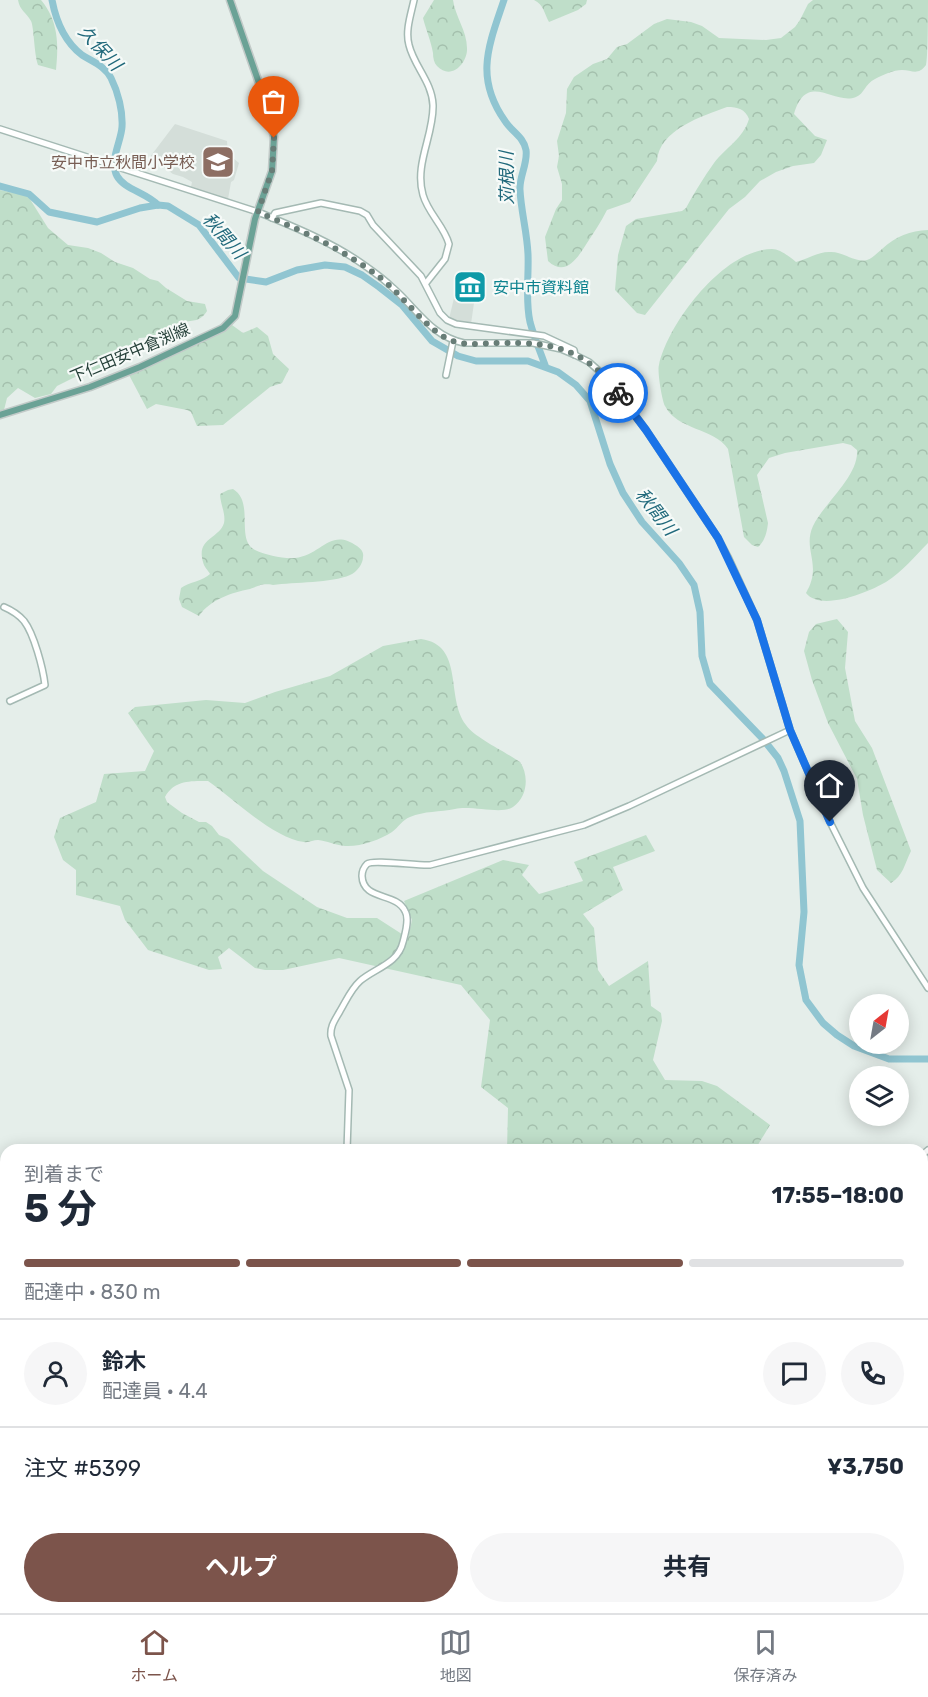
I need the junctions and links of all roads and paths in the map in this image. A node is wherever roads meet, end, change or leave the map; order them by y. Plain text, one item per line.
1 (230, 0) edge
2 (414, 0) edge
3 (0, 129) edge
4 (258, 212) junction
5 (272, 218) junction
6 (426, 283) junction
7 (453, 344) junction
8 (575, 355) junction
9 (446, 375) dead end
10 (0, 415) edge
11 (4, 607) dead end
12 (10, 701) dead end
13 (790, 730) junction
14 (928, 988) edge
15 (347, 1144) edge

1 - 4 main road
2 - 6 main road
3 - 4 main road
4 - 5 main road
4 - 10 main road, 下仁田安中倉渕線
5 - 6 main road
5 - 7 main road
6 - 8 main road
7 - 8 main road
7 - 9 main road
8 - 13 main road
11 - 12 main road
13 - 14 main road
13 - 15 main road

